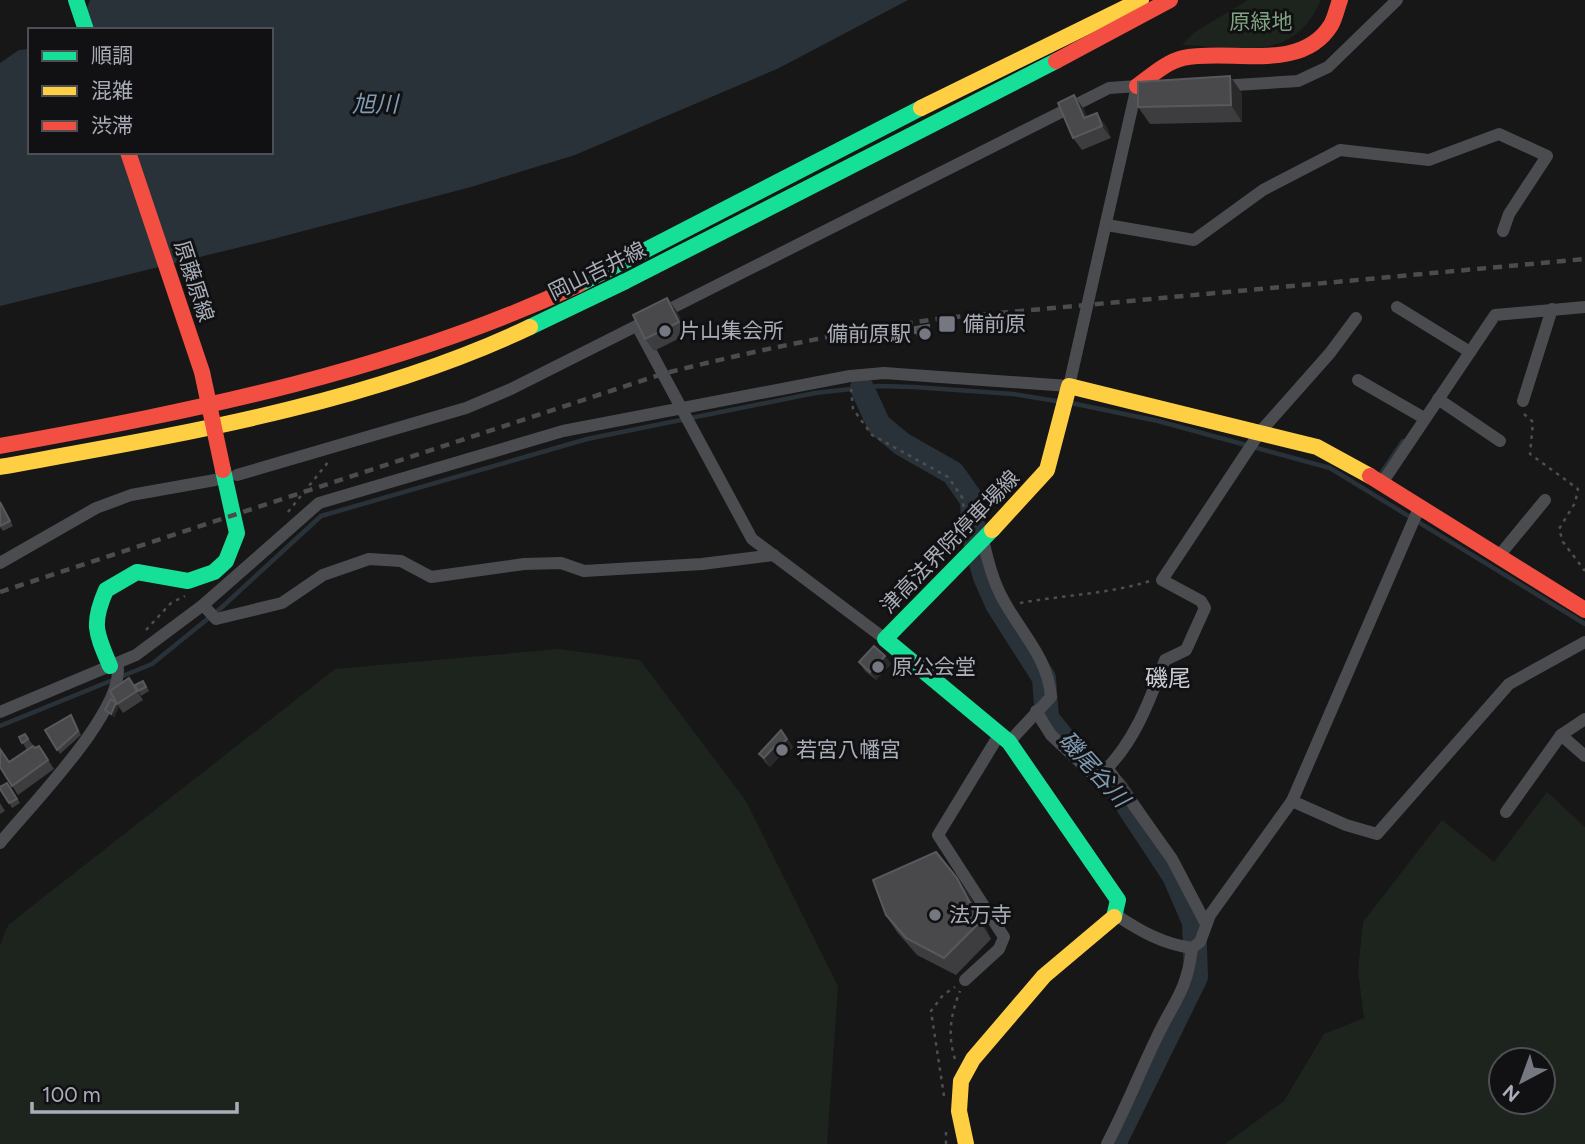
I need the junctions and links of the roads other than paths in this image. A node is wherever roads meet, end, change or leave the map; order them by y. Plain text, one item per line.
1 (76, 0) edge
2 (1141, 0) edge
3 (1170, 0) edge
4 (1340, 0) edge
5 (1397, 0) edge
6 (85, 28) edge
7 (1203, 88) edge
8 (1141, 90) junction
9 (129, 154) edge
10 (1107, 225) junction
11 (1503, 231) dead end
12 (1397, 307) dead end
13 (1585, 307) edge
14 (1552, 309) junction
15 (1356, 318) dead end
16 (637, 326) junction
17 (1470, 352) junction
18 (1357, 380) dead end
19 (1067, 396) junction
20 (1438, 399) junction
21 (1523, 401) road end
22 (211, 406) junction
23 (684, 414) junction
24 (1424, 418) junction
25 (215, 425) junction
26 (1255, 441) junction
27 (1500, 441) dead end
28 (0, 446) edge
29 (0, 467) edge
30 (237, 475) dead end
31 (215, 480) dead end
32 (1382, 483) junction
33 (1545, 500) dead end
34 (1415, 515) junction
35 (978, 544) junction
36 (774, 555) junction
37 (1498, 557) junction
38 (0, 563) edge
39 (1585, 610) edge
40 (209, 612) junction
41 (885, 639) junction
42 (1585, 642) edge
43 (116, 666) junction
44 (1042, 704) junction
45 (0, 712) edge
46 (1585, 719) edge
47 (1561, 735) junction
48 (1004, 739) junction
49 (1585, 756) edge
50 (1104, 772) junction
51 (1292, 801) junction
52 (1506, 812) dead end
53 (0, 843) edge
54 (1116, 915) junction
55 (1206, 924) junction
56 (1196, 946) junction
57 (965, 980) road end
58 (966, 1144) edge
59 (1107, 1144) edge

1 - 6 main road
2 - 22 main road, 岡山吉井線
3 - 25 main road, 岡山吉井線
4 - 8 main road
5 - 7 street
8 - 10 street
8 - 16 street
9 - 22 main road, 原藤原線
10 - 11 street
10 - 19 street
12 - 17 street
13 - 14 street
14 - 17 street
14 - 21 street
15 - 26 street
16 - 23 street
16 - 30 street
17 - 20 street
18 - 24 street
19 - 23 street
19 - 26 main road
19 - 35 main road, 津高法界院停車場線
20 - 24 street
20 - 27 street
22 - 25 main road, 原藤原線
22 - 28 main road, 岡山吉井線
23 - 36 street
23 - 40 street
24 - 32 street
25 - 29 main road, 岡山吉井線
25 - 43 main road, 原藤原線
26 - 32 main road
26 - 50 street
31 - 38 street
32 - 34 main road
33 - 37 street
34 - 37 main road
34 - 51 street
35 - 41 main road, 津高法界院停車場線
35 - 44 street
36 - 40 street
36 - 41 street
37 - 39 main road
40 - 43 street
41 - 48 main road, 津高法界院停車場線
42 - 51 street
43 - 45 street
43 - 53 street
44 - 48 street
44 - 50 street
46 - 47 street
47 - 49 street
47 - 52 street
48 - 54 main road, 津高法界院停車場線
48 - 57 street
50 - 55 street
51 - 55 street
54 - 56 street
54 - 58 main road
55 - 56 street
56 - 59 street

